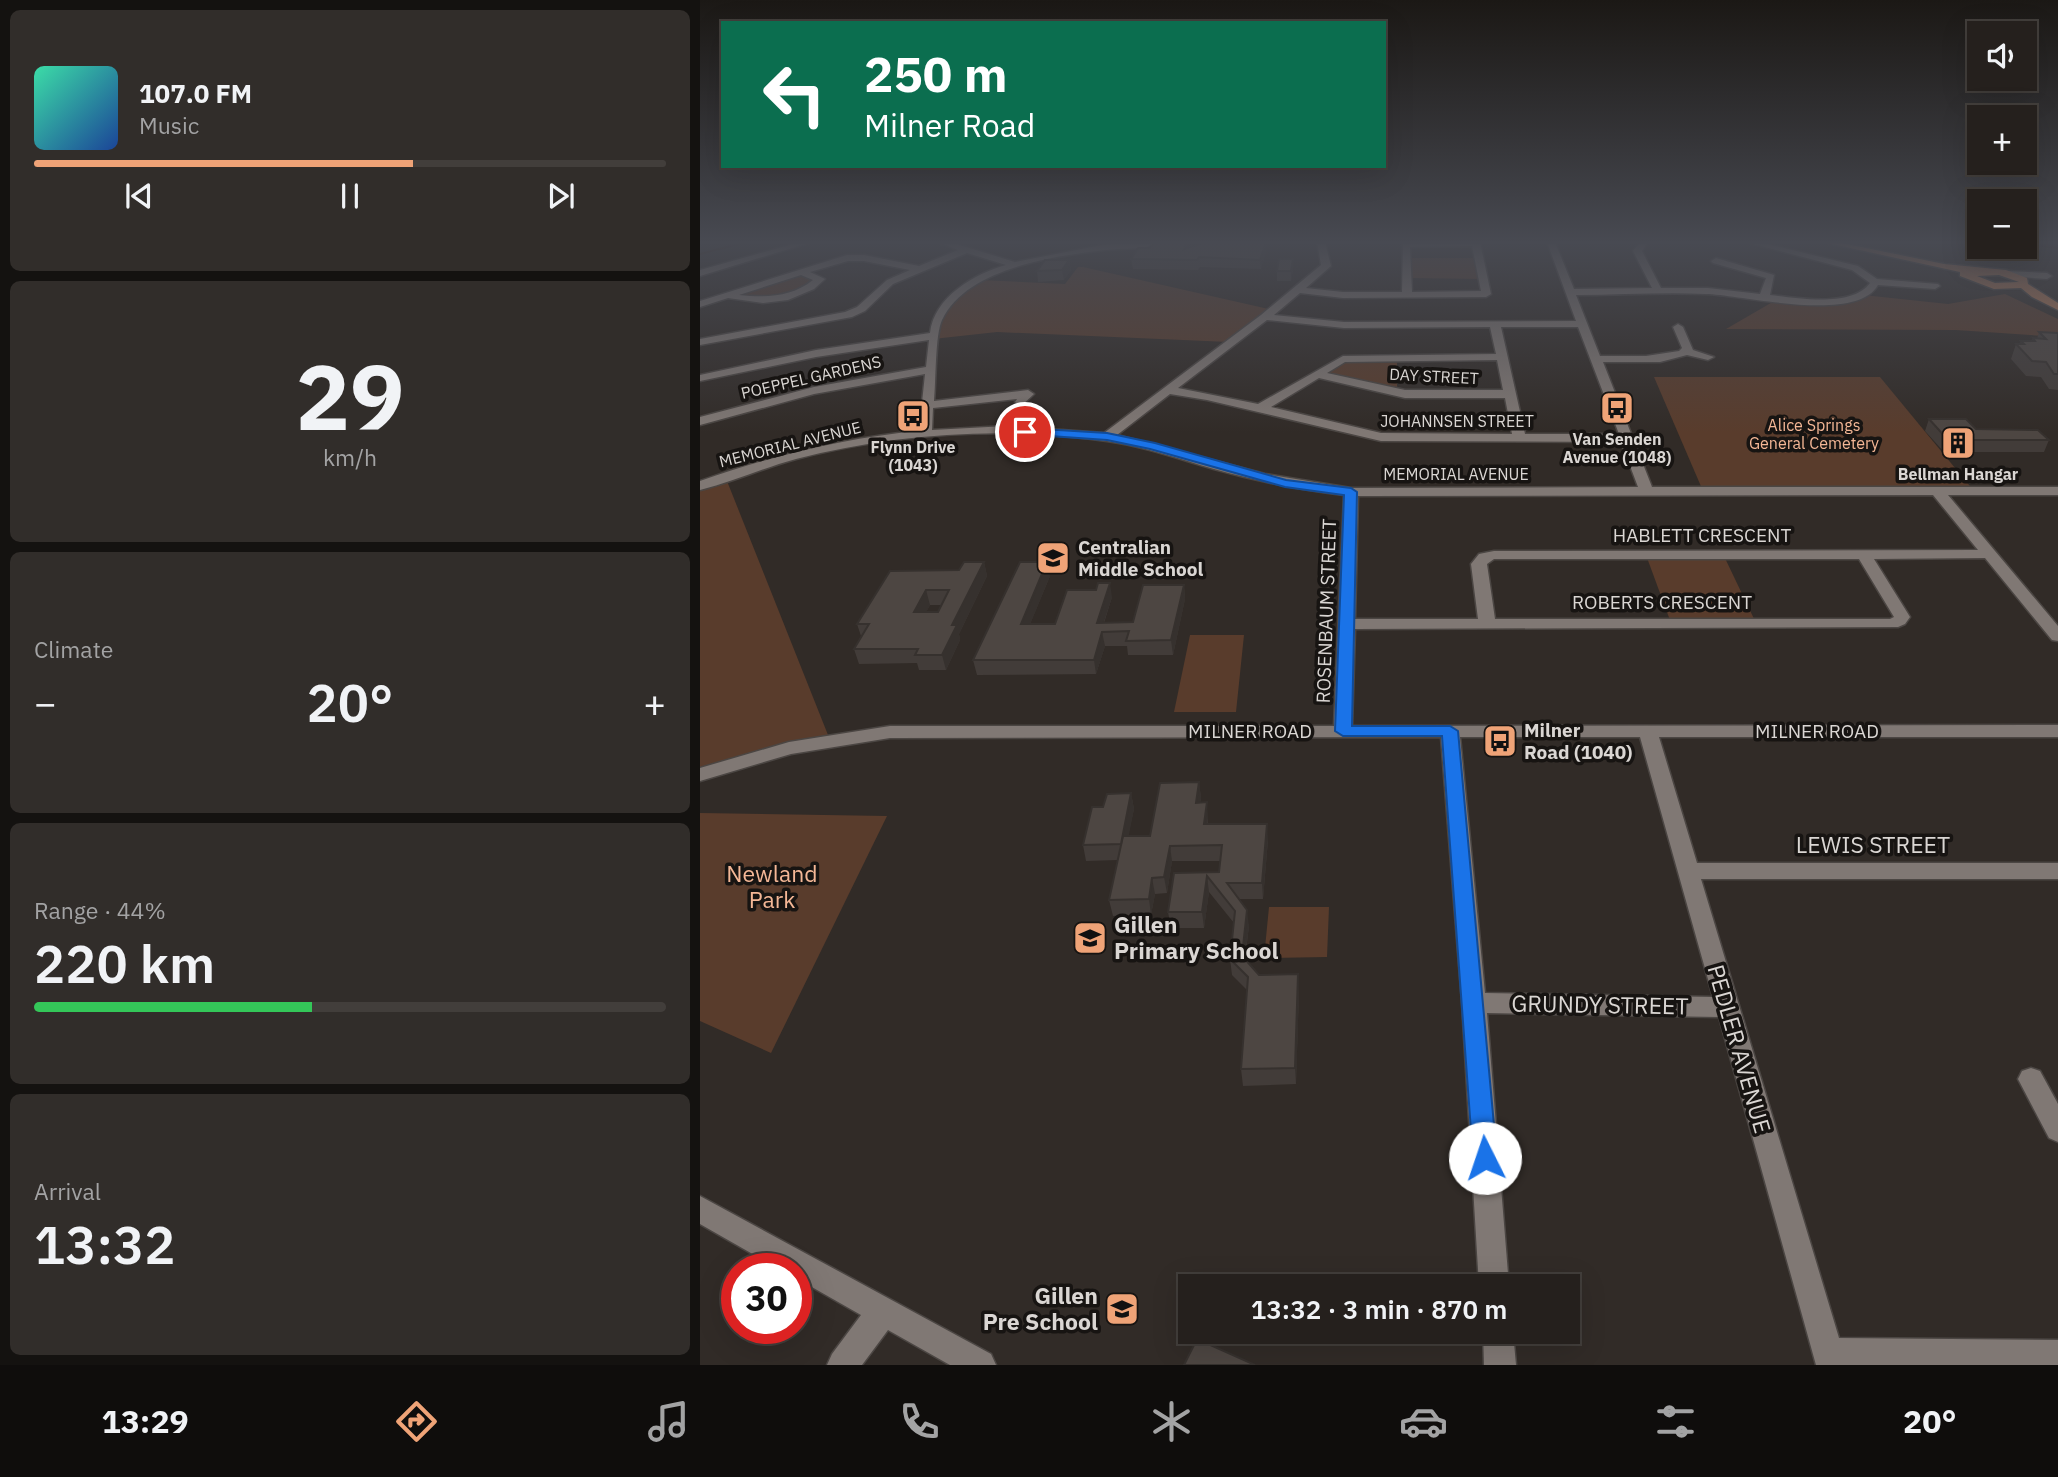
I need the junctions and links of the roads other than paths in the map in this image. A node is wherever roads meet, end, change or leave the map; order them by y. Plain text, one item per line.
1 (864, 306) edge
2 (946, 306) edge
3 (1279, 306) edge
4 (1575, 306) edge
5 (1265, 317) junction
6 (1581, 324) junction
7 (1495, 325) junction
8 (1678, 327) dead end
9 (933, 336) junction
10 (700, 342) edge
11 (1688, 352) junction
12 (1500, 357) junction
13 (1708, 357) dead end
14 (1596, 359) junction
15 (930, 370) junction
16 (1319, 375) junction
17 (700, 378) edge
18 (1167, 390) junction
19 (1508, 394) junction
20 (1021, 402) dead end
21 (929, 405) junction
22 (1261, 408) junction
23 (700, 421) edge
24 (925, 433) junction
25 (1107, 437) junction
26 (1519, 437) junction
27 (1625, 438) junction
28 (700, 486) edge
29 (1937, 491) junction
30 (2058, 491) edge
31 (1351, 492) junction
32 (1647, 492) junction
33 (1989, 554) junction
34 (1864, 555) junction
35 (2050, 616) edge
36 (1346, 624) junction
37 (1488, 624) junction
38 (2058, 636) edge
39 (1343, 731) junction
40 (1450, 731) junction
41 (2058, 731) edge
42 (1648, 732) junction
43 (700, 775) edge
44 (1688, 871) junction
45 (2058, 871) edge
46 (1474, 1003) junction
47 (1727, 1007) junction
48 (2031, 1079) dead end
49 (2058, 1130) edge
50 (700, 1209) edge
51 (1493, 1274) edge
52 (883, 1311) junction
53 (1499, 1344) edge
54 (2058, 1356) edge
55 (1831, 1359) edge
56 (843, 1365) edge
57 (980, 1365) edge
58 (1500, 1365) edge

1 - 10 street
2 - 9 street
3 - 5 street
4 - 6 street
5 - 7 street
5 - 18 street
6 - 7 street
6 - 14 street
7 - 12 street
8 - 11 street
9 - 15 street
9 - 17 street
11 - 13 street
11 - 14 street
12 - 16 street
12 - 19 street
14 - 27 street
15 - 21 street
15 - 23 street, POEPPEL GARDENS
16 - 19 street, DAY STREET
16 - 22 street
18 - 22 street, JOHANNSEN STREET
18 - 25 street
19 - 26 street
20 - 21 street
21 - 24 street
22 - 26 street, JOHANNSEN STREET
24 - 25 street, MEMORIAL AVENUE
24 - 28 street, MEMORIAL AVENUE
25 - 31 street, MEMORIAL AVENUE
26 - 27 street, JOHANNSEN STREET
27 - 32 street
29 - 30 street, MEMORIAL AVENUE
29 - 32 street, MEMORIAL AVENUE
29 - 33 street
31 - 32 street, MEMORIAL AVENUE
31 - 36 street, ROSENBAUM STREET
33 - 34 street, HABLETT CRESCENT
33 - 35 street
34 - 37 street, HABLETT CRESCENT
34 - 37 street, ROBERTS CRESCENT
35 - 38 street
36 - 37 street, ROBERTS CRESCENT
36 - 39 street, ROSENBAUM STREET
39 - 40 street, MILNER ROAD
39 - 43 street, MILNER ROAD
40 - 42 street, MILNER ROAD
40 - 46 street
41 - 42 street, MILNER ROAD
42 - 44 street, PEDLER AVENUE
44 - 45 street, LEWIS STREET
44 - 47 street, PEDLER AVENUE
46 - 47 street, GRUNDY STREET
46 - 51 street
47 - 55 street, PEDLER AVENUE
48 - 49 street
50 - 52 street
52 - 56 street
52 - 57 street
53 - 58 street
54 - 55 street

